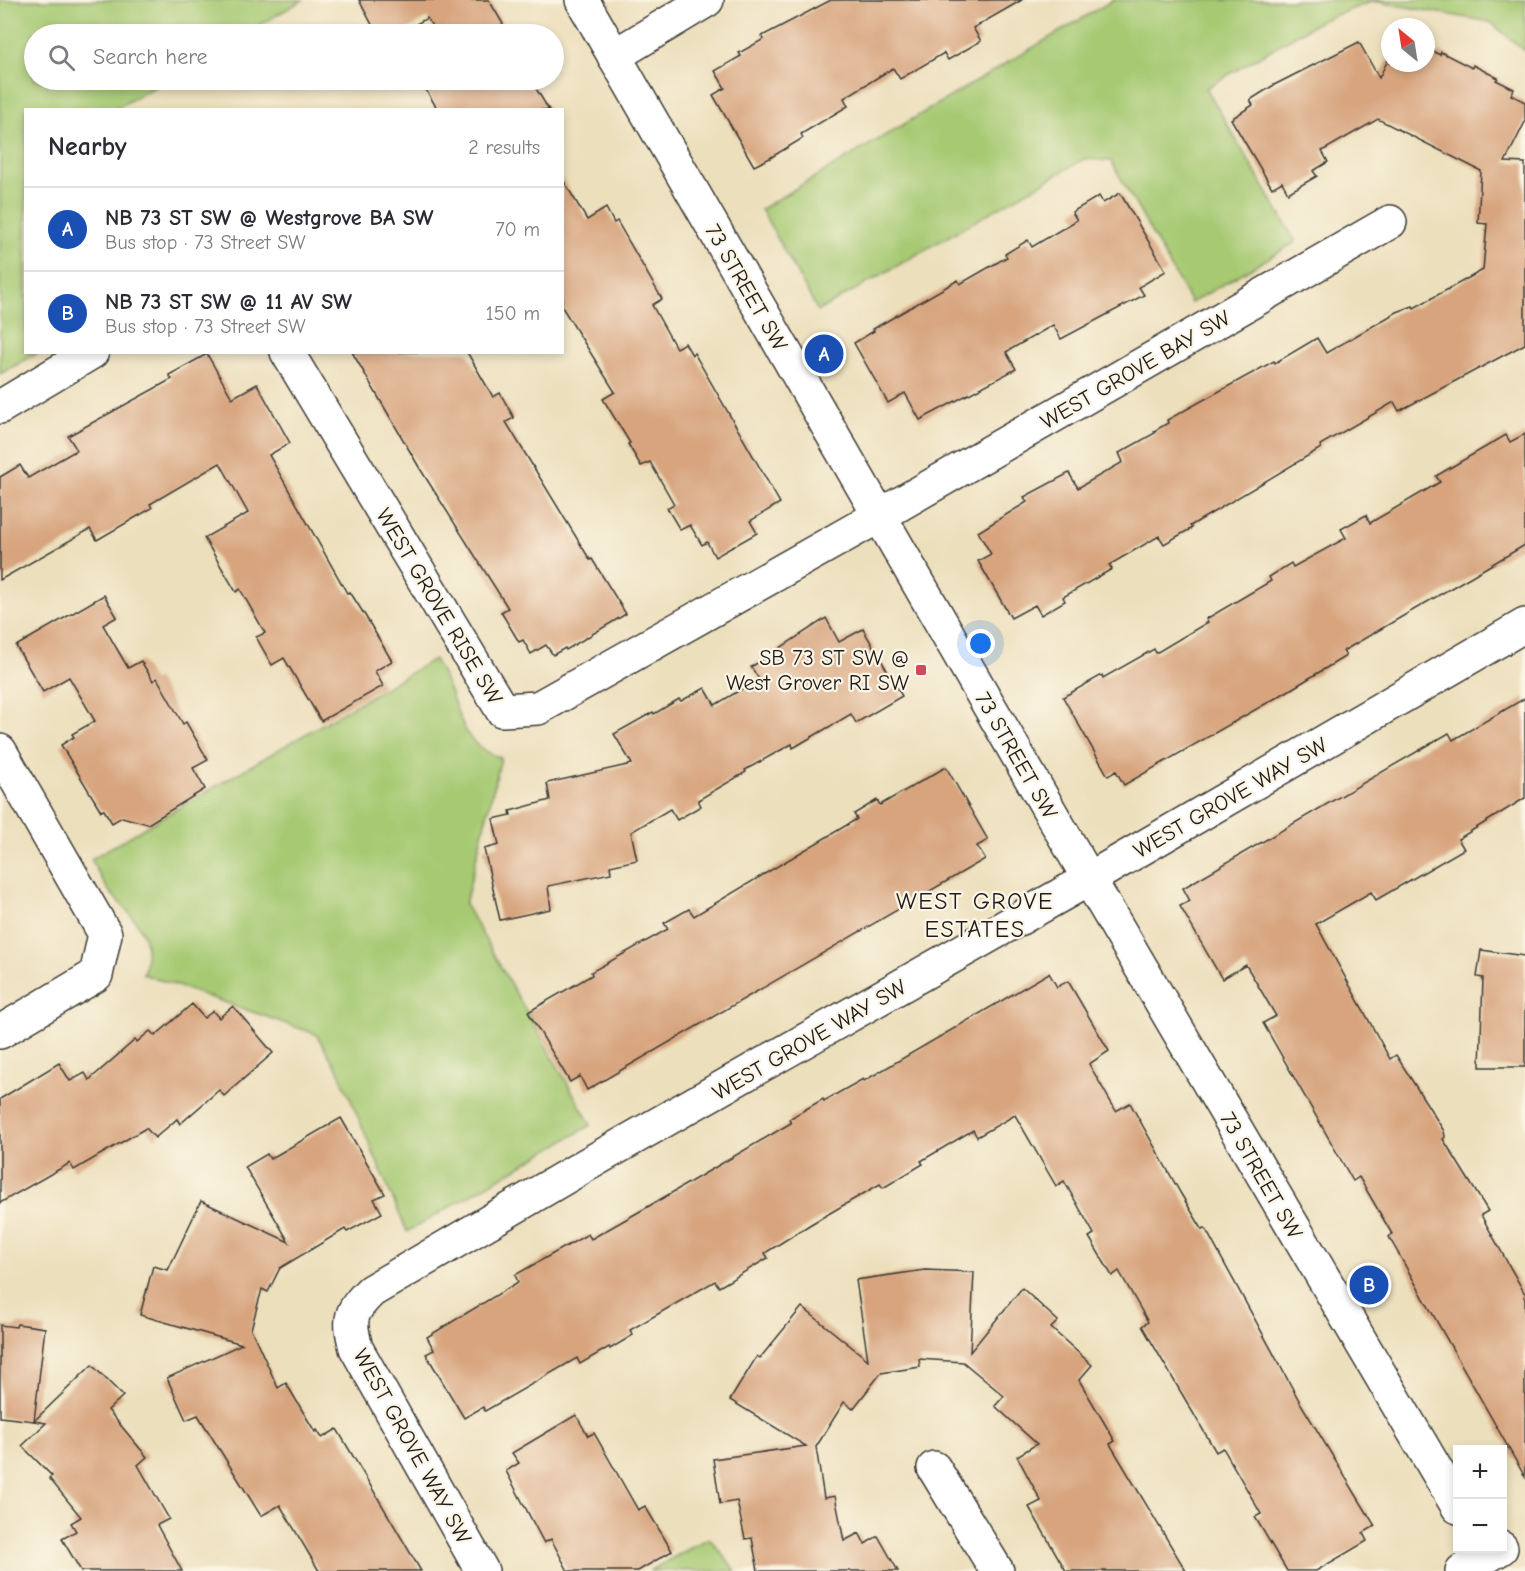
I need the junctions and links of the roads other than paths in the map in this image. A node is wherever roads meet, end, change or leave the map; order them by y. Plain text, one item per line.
1 (582, 0) edge
2 (707, 0) edge
3 (614, 57) junction
4 (1390, 222) dead end
5 (89, 354) edge
6 (289, 354) edge
7 (0, 407) edge
8 (879, 516) junction
9 (1525, 625) edge
10 (0, 751) edge
11 (1089, 879) junction
12 (0, 1032) edge
13 (934, 1468) dead end
14 (1453, 1499) edge
15 (1525, 1535) edge
16 (1487, 1554) edge
17 (482, 1571) edge
18 (997, 1571) edge

1 - 3 street, 73 STREET SW
2 - 3 street
3 - 8 street, 73 STREET SW
4 - 8 street, WEST GROVE BAY SW
5 - 7 street
6 - 8 street, WEST GROVE RISE SW
8 - 11 street, 73 STREET SW
9 - 11 street, WEST GROVE WAY SW
10 - 12 street
11 - 14 street, 73 STREET SW
11 - 17 street, WEST GROVE WAY SW
13 - 18 street
15 - 16 street

